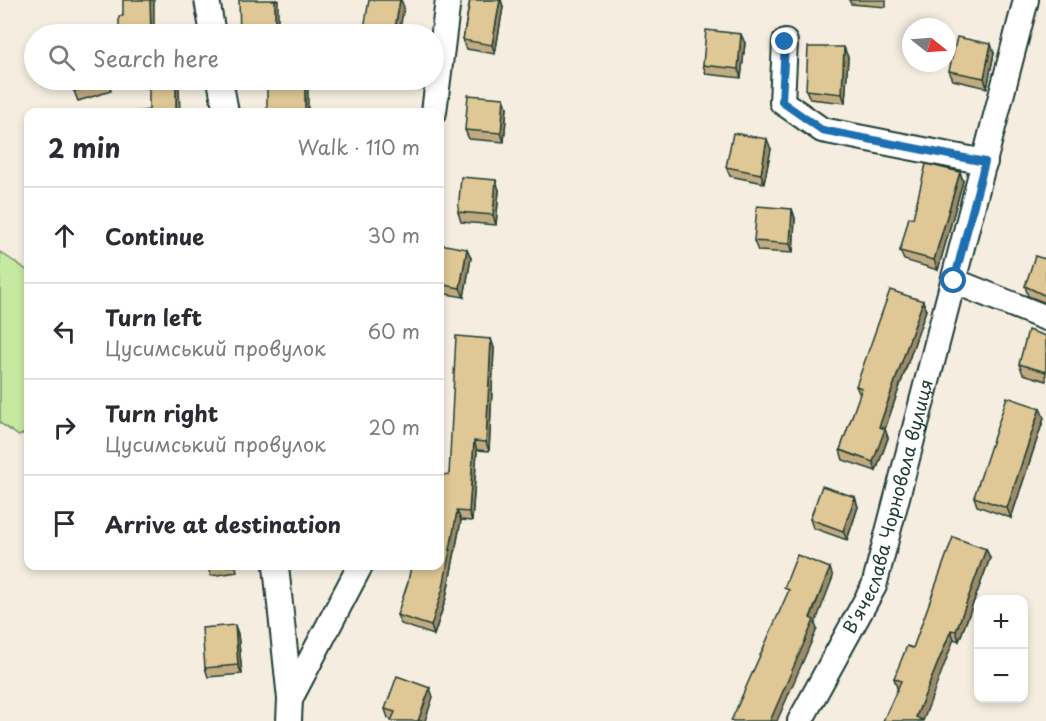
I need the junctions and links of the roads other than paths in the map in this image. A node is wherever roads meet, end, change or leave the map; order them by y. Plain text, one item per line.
1 (207, 0) edge
2 (448, 0) edge
3 (1026, 0) edge
4 (211, 24) edge
5 (444, 32) edge
6 (785, 42) dead end
7 (222, 90) edge
8 (437, 90) edge
9 (225, 108) edge
10 (434, 108) edge
11 (985, 162) junction
12 (954, 281) junction
13 (1046, 318) edge
14 (276, 570) edge
15 (358, 570) edge
16 (289, 710) edge
17 (800, 721) edge

1 - 4 street
2 - 5 street
3 - 11 street, В'ячеслава Чорновола вулиця
6 - 11 street
7 - 9 street
8 - 10 street
11 - 12 street, В'ячеслава Чорновола вулиця
12 - 13 street
12 - 17 street, В'ячеслава Чорновола вулиця
14 - 16 street
15 - 16 street

